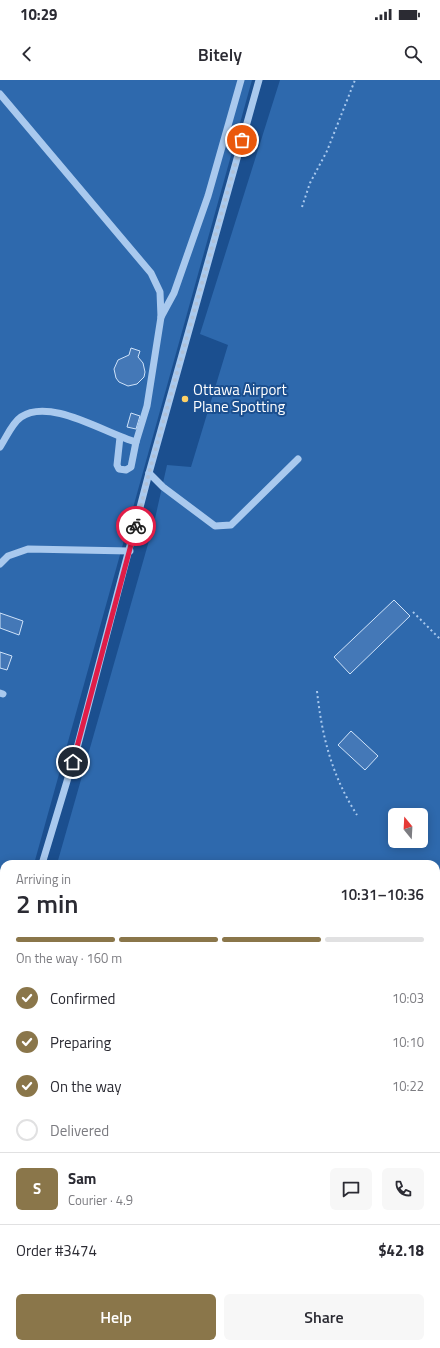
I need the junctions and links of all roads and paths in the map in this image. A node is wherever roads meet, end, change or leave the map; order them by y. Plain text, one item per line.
1 (241, 80) edge
2 (259, 80) edge
3 (355, 80) edge
4 (0, 94) edge
5 (302, 207) dead end
6 (161, 317) junction
7 (120, 438) junction
8 (136, 442) junction
9 (0, 447) edge
10 (298, 459) dead end
11 (149, 473) junction
12 (130, 551) junction
13 (0, 564) edge
14 (413, 612) dead end
15 (440, 638) edge
16 (317, 691) dead end
17 (357, 815) dead end
18 (43, 860) edge

1 - 6 street
2 - 11 street
3 - 5 path
4 - 6 street
6 - 8 street
7 - 8 street
7 - 8 street
7 - 9 street
10 - 11 street
11 - 12 street
12 - 13 street
12 - 18 street
14 - 15 path
16 - 17 path

